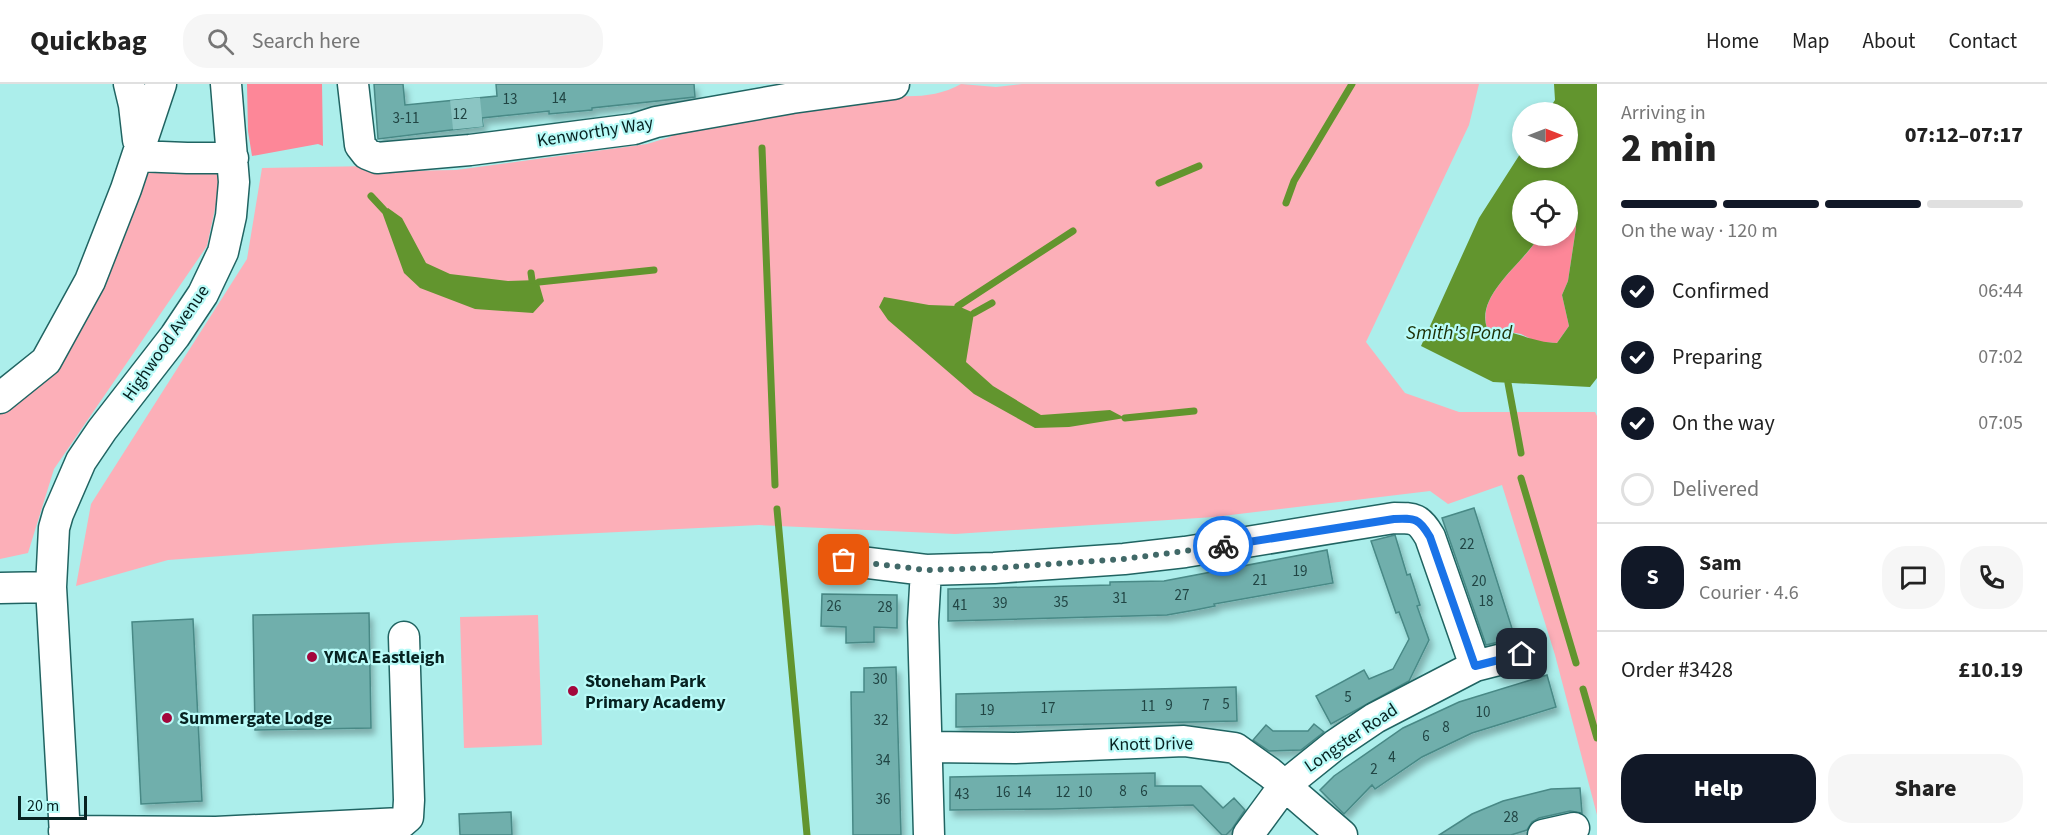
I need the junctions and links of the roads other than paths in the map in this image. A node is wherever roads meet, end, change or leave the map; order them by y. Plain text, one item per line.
1 (129, 84) edge
2 (161, 84) edge
3 (226, 84) edge
4 (353, 84) edge
5 (894, 84) edge
6 (138, 152) junction
7 (233, 158) junction
8 (0, 398) edge
9 (844, 560) dead end
10 (926, 570) junction
11 (51, 586) junction
12 (0, 588) edge
13 (404, 637) dead end
14 (1522, 654) dead end
15 (1475, 666) junction
16 (928, 747) junction
17 (1284, 786) junction
18 (1574, 828) dead end
19 (346, 831) edge
20 (64, 833) edge
21 (929, 835) edge
22 (1248, 835) edge
23 (1342, 835) edge
24 (1543, 835) edge

1 - 6 street
2 - 6 street
3 - 7 street, Highwood Avenue
4 - 5 street, Kenworthy Way
6 - 7 street
6 - 8 street
7 - 11 street, Highwood Avenue
9 - 10 street
10 - 15 street
10 - 16 street
11 - 12 street
11 - 20 street, Highwood Avenue
13 - 19 street
14 - 15 street, Longster Road
15 - 17 street, Longster Road
16 - 17 street, Knott Drive
16 - 21 street
17 - 22 street, Longster Road
17 - 23 street, Knott Drive
18 - 24 street
19 - 20 street

